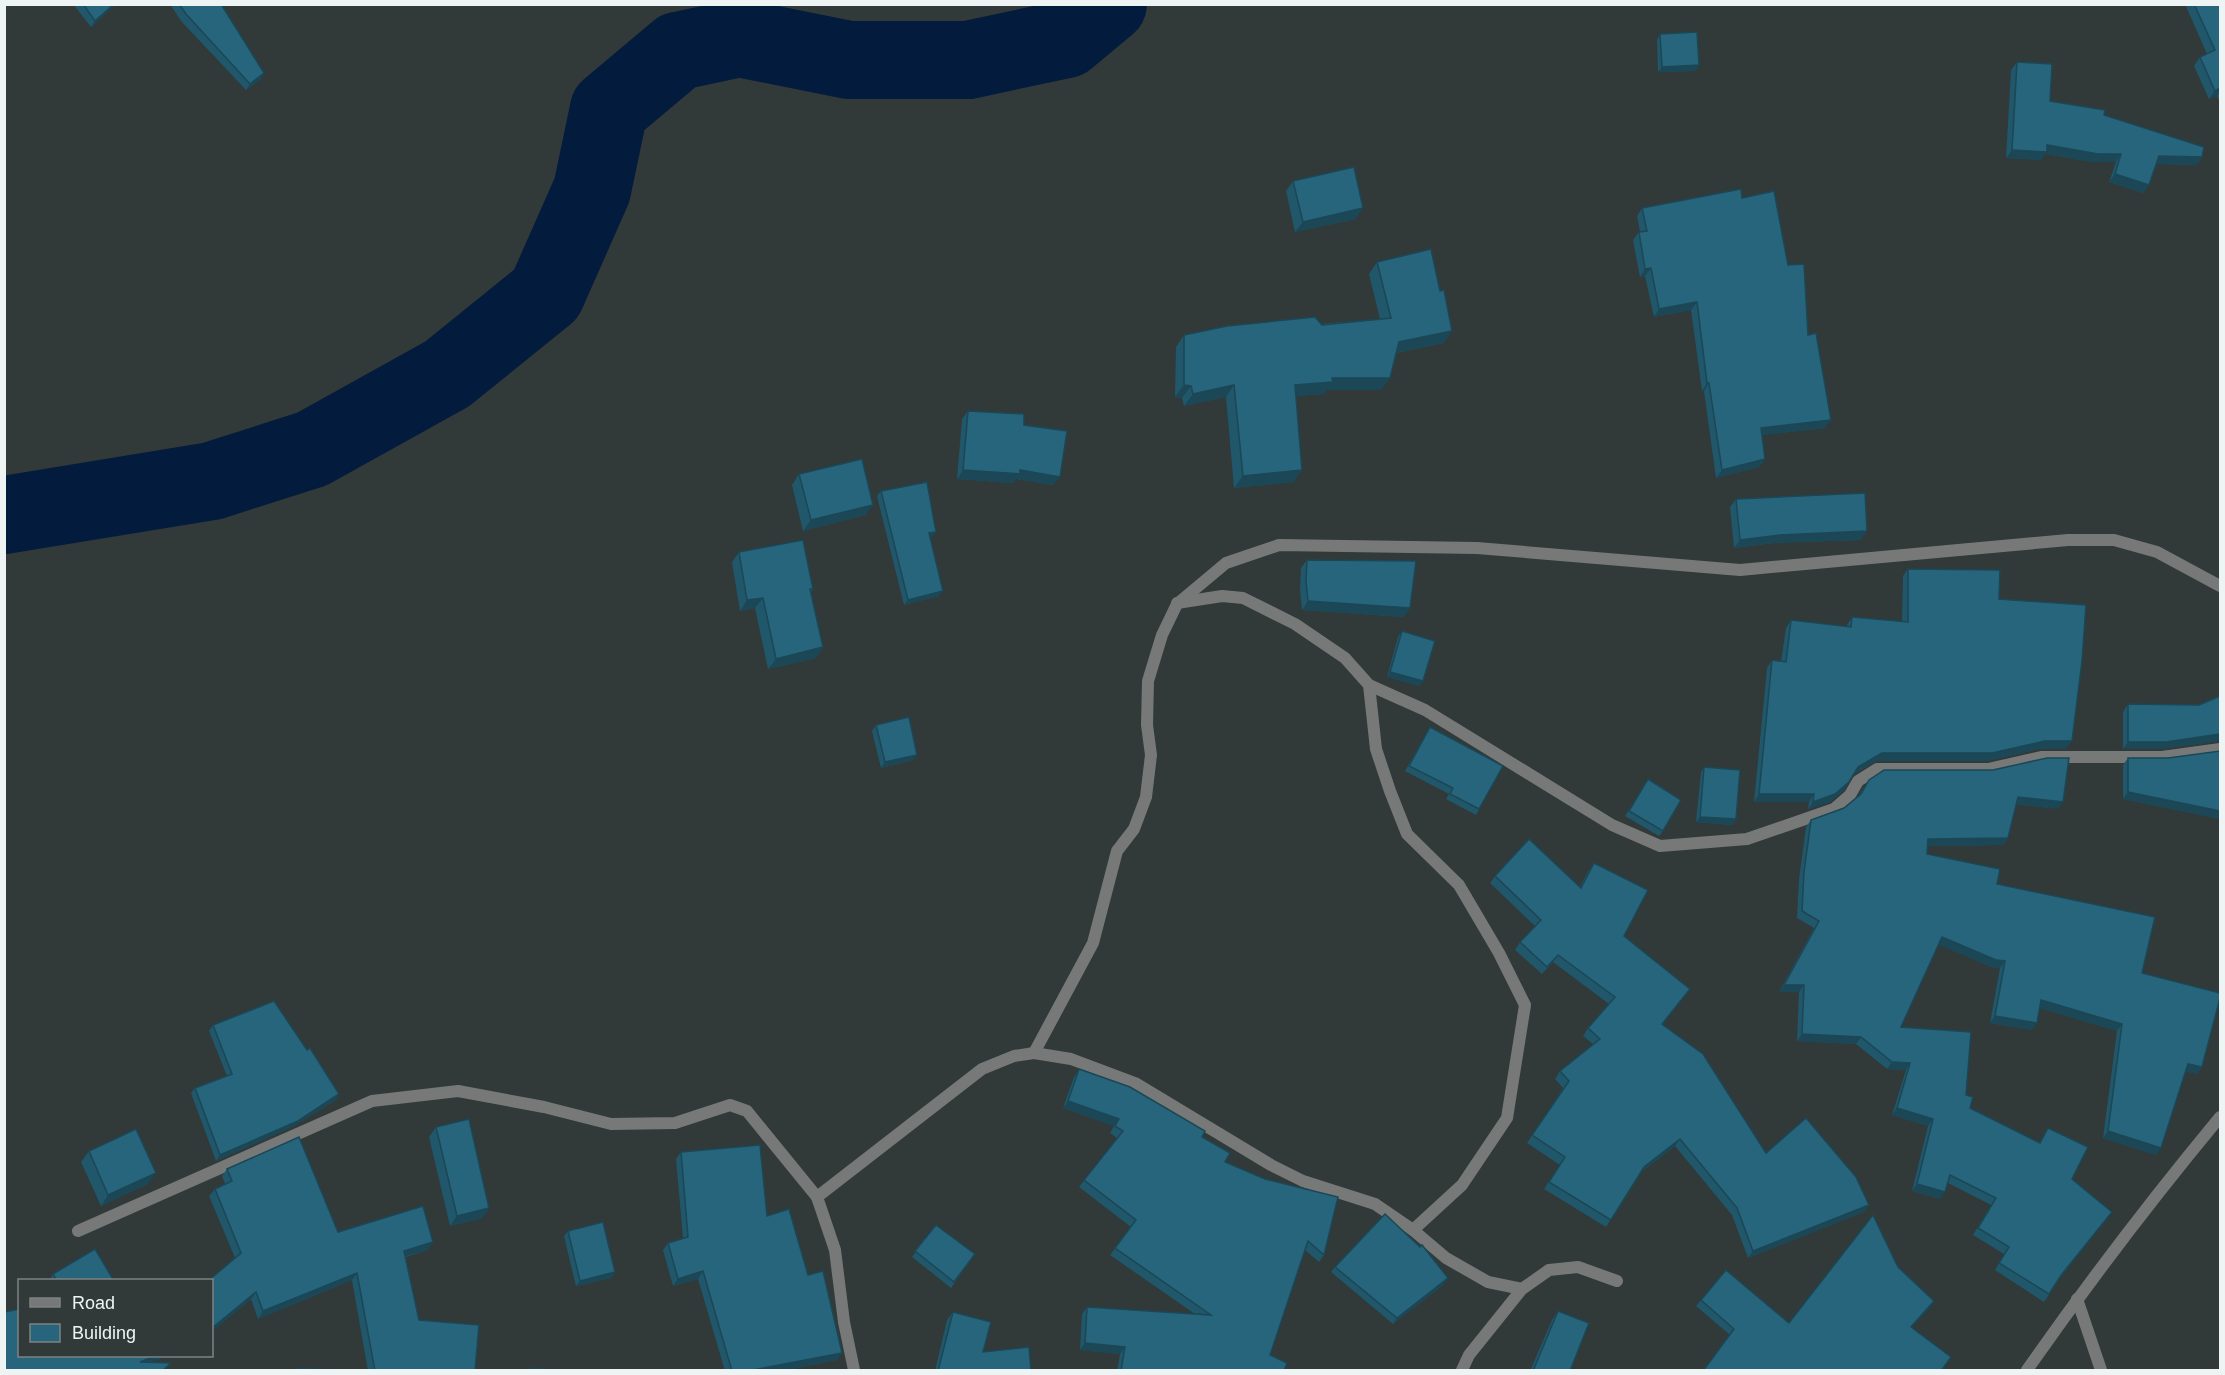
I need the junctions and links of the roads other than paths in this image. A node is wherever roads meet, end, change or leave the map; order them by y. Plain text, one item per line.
1 (2220, 586) edge
2 (1177, 603) junction
3 (1369, 685) junction
4 (2220, 749) edge
5 (1034, 1053) junction
6 (2220, 1117) edge
7 (817, 1197) junction
8 (1413, 1230) junction
9 (78, 1231) dead end
10 (1617, 1281) dead end
11 (1521, 1289) junction
12 (2077, 1299) junction
13 (854, 1371) edge
14 (1462, 1371) edge
15 (2027, 1371) edge
16 (2101, 1371) edge

1 - 2 street
2 - 3 street
2 - 5 street
3 - 4 street
3 - 8 street
5 - 7 street
5 - 8 street
6 - 12 street
7 - 9 street
7 - 13 street
8 - 11 street
10 - 11 street
11 - 14 street
12 - 15 street
12 - 16 street

